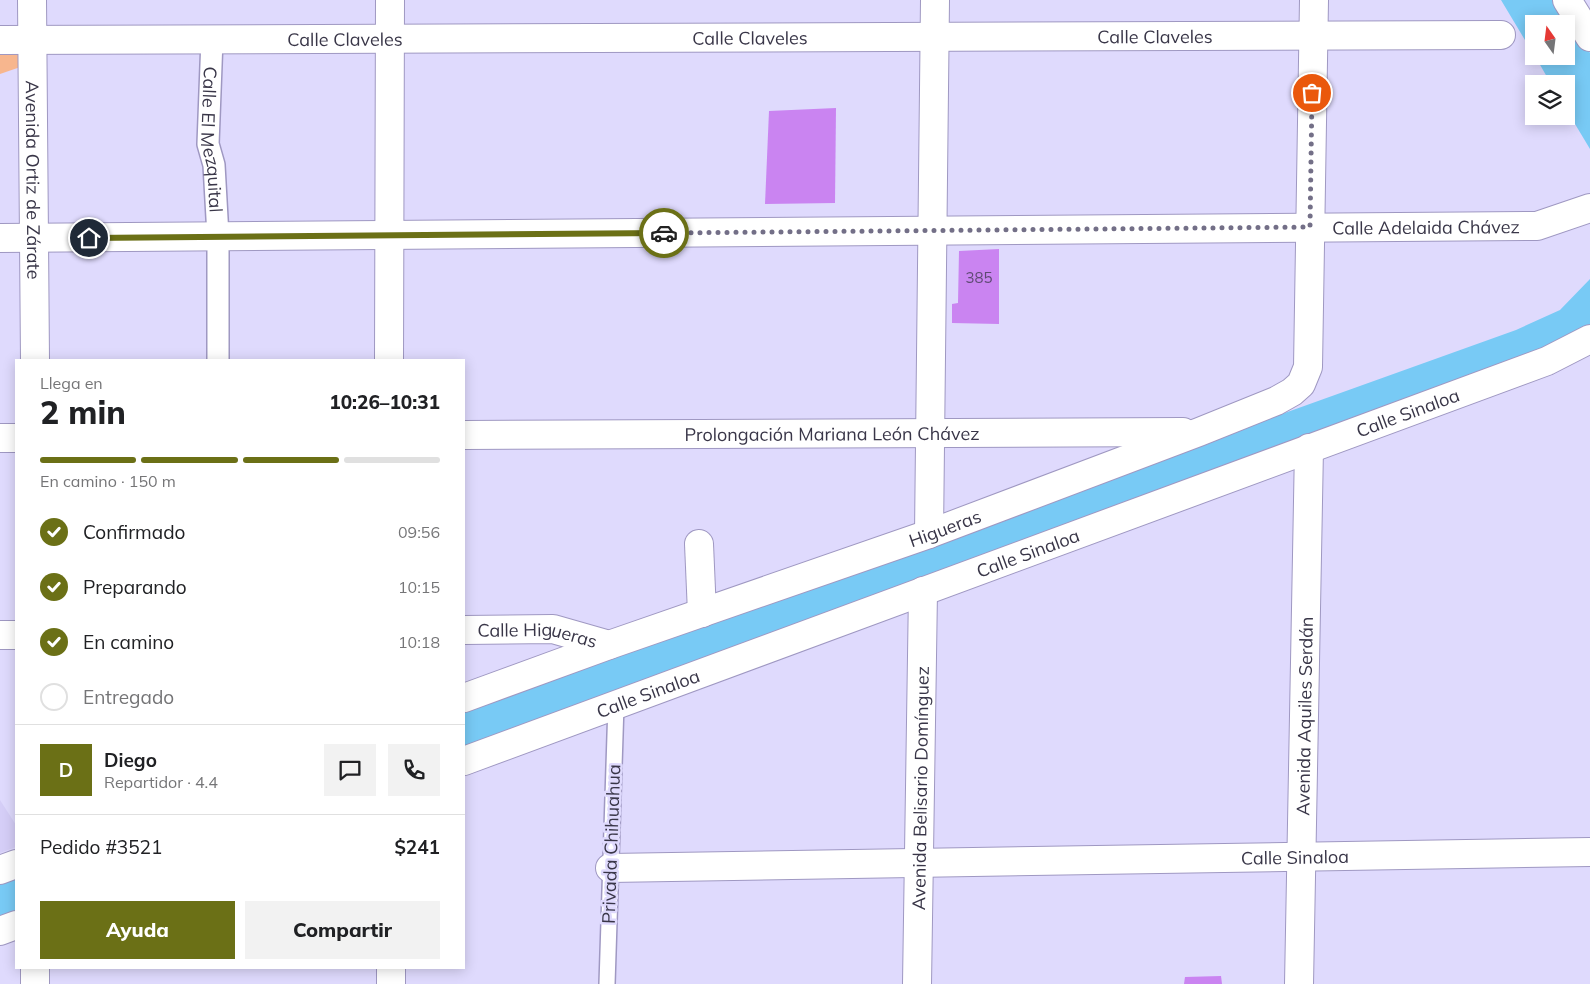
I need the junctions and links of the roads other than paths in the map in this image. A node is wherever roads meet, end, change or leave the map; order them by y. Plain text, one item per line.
1 (32, 0) edge
2 (390, 0) edge
3 (935, 0) edge
4 (1314, 0) edge
5 (1567, 0) edge
6 (1501, 34) dead end
7 (1313, 35) junction
8 (935, 37) junction
9 (1590, 38) edge
10 (212, 39) junction
11 (390, 39) junction
12 (0, 40) edge
13 (32, 40) junction
14 (1590, 208) edge
15 (1310, 227) junction
16 (932, 231) junction
17 (389, 235) junction
18 (218, 236) junction
19 (0, 238) edge
20 (34, 238) junction
21 (1590, 339) edge
22 (35, 359) edge
23 (218, 359) edge
24 (388, 359) edge
25 (1199, 432) junction
26 (930, 433) junction
27 (465, 435) edge
28 (0, 438) edge
29 (15, 438) edge
30 (1309, 448) junction
31 (929, 534) junction
32 (699, 544) dead end
33 (923, 591) junction
34 (702, 613) junction
35 (465, 630) edge
36 (0, 635) edge
37 (15, 635) edge
38 (609, 645) junction
39 (465, 698) edge
40 (616, 704) junction
41 (465, 760) edge
42 (1590, 852) edge
43 (1302, 857) junction
44 (919, 863) junction
45 (15, 864) edge
46 (610, 868) junction
47 (0, 870) edge
48 (15, 925) edge
49 (0, 931) edge
50 (35, 969) edge
51 (391, 969) edge
52 (35, 984) edge
53 (391, 984) edge
54 (608, 984) edge
55 (917, 984) edge
56 (1299, 984) edge

1 - 13 street, Avenida Ortiz de Zárate
2 - 11 street
3 - 8 street
4 - 7 street, Higueras
5 - 9 street
6 - 7 street, Calle Claveles
7 - 8 street, Calle Claveles
7 - 15 street, Higueras
8 - 11 street, Calle Claveles
8 - 16 street
10 - 11 street, Calle Claveles
10 - 13 street, Calle Claveles
10 - 18 street, Calle El Mezquital
11 - 17 street
12 - 13 street, Calle Claveles
13 - 20 street, Avenida Ortiz de Zárate
14 - 15 street, Calle Adelaida Chávez
15 - 16 street, Calle Adelaida Chávez
15 - 25 street, Higueras
16 - 17 street, Calle Adelaida Chávez
16 - 26 street
17 - 18 street, Calle Adelaida Chávez
17 - 24 street
18 - 20 street, Calle Adelaida Chávez
18 - 23 street, Calle El Mezquital
19 - 20 street, Calle Adelaida Chávez
20 - 22 street, Avenida Ortiz de Zárate
21 - 30 street, Calle Sinaloa
25 - 26 street, Prolongación Mariana León Chávez
25 - 31 street, Higueras
26 - 27 street, Prolongación Mariana León Chávez
26 - 31 street
28 - 29 street
30 - 33 street, Calle Sinaloa
30 - 43 street, Avenida Aquiles Serdán
31 - 34 street, Higueras
32 - 34 street
33 - 40 street, Calle Sinaloa
33 - 44 street, Avenida Belisario Domínguez
34 - 38 street, Higueras
35 - 38 street, Calle Higueras
36 - 37 street
38 - 39 street, Higueras
40 - 41 street, Calle Sinaloa
40 - 46 lane, Privada Chihuahua
42 - 43 street, Calle Sinaloa
43 - 44 street, Calle Sinaloa
43 - 56 street, Avenida Aquiles Serdán
44 - 46 street, Calle Sinaloa
44 - 55 street, Avenida Belisario Domínguez
45 - 47 street
46 - 54 lane, Privada Chihuahua
48 - 49 street
50 - 52 street
51 - 53 street

